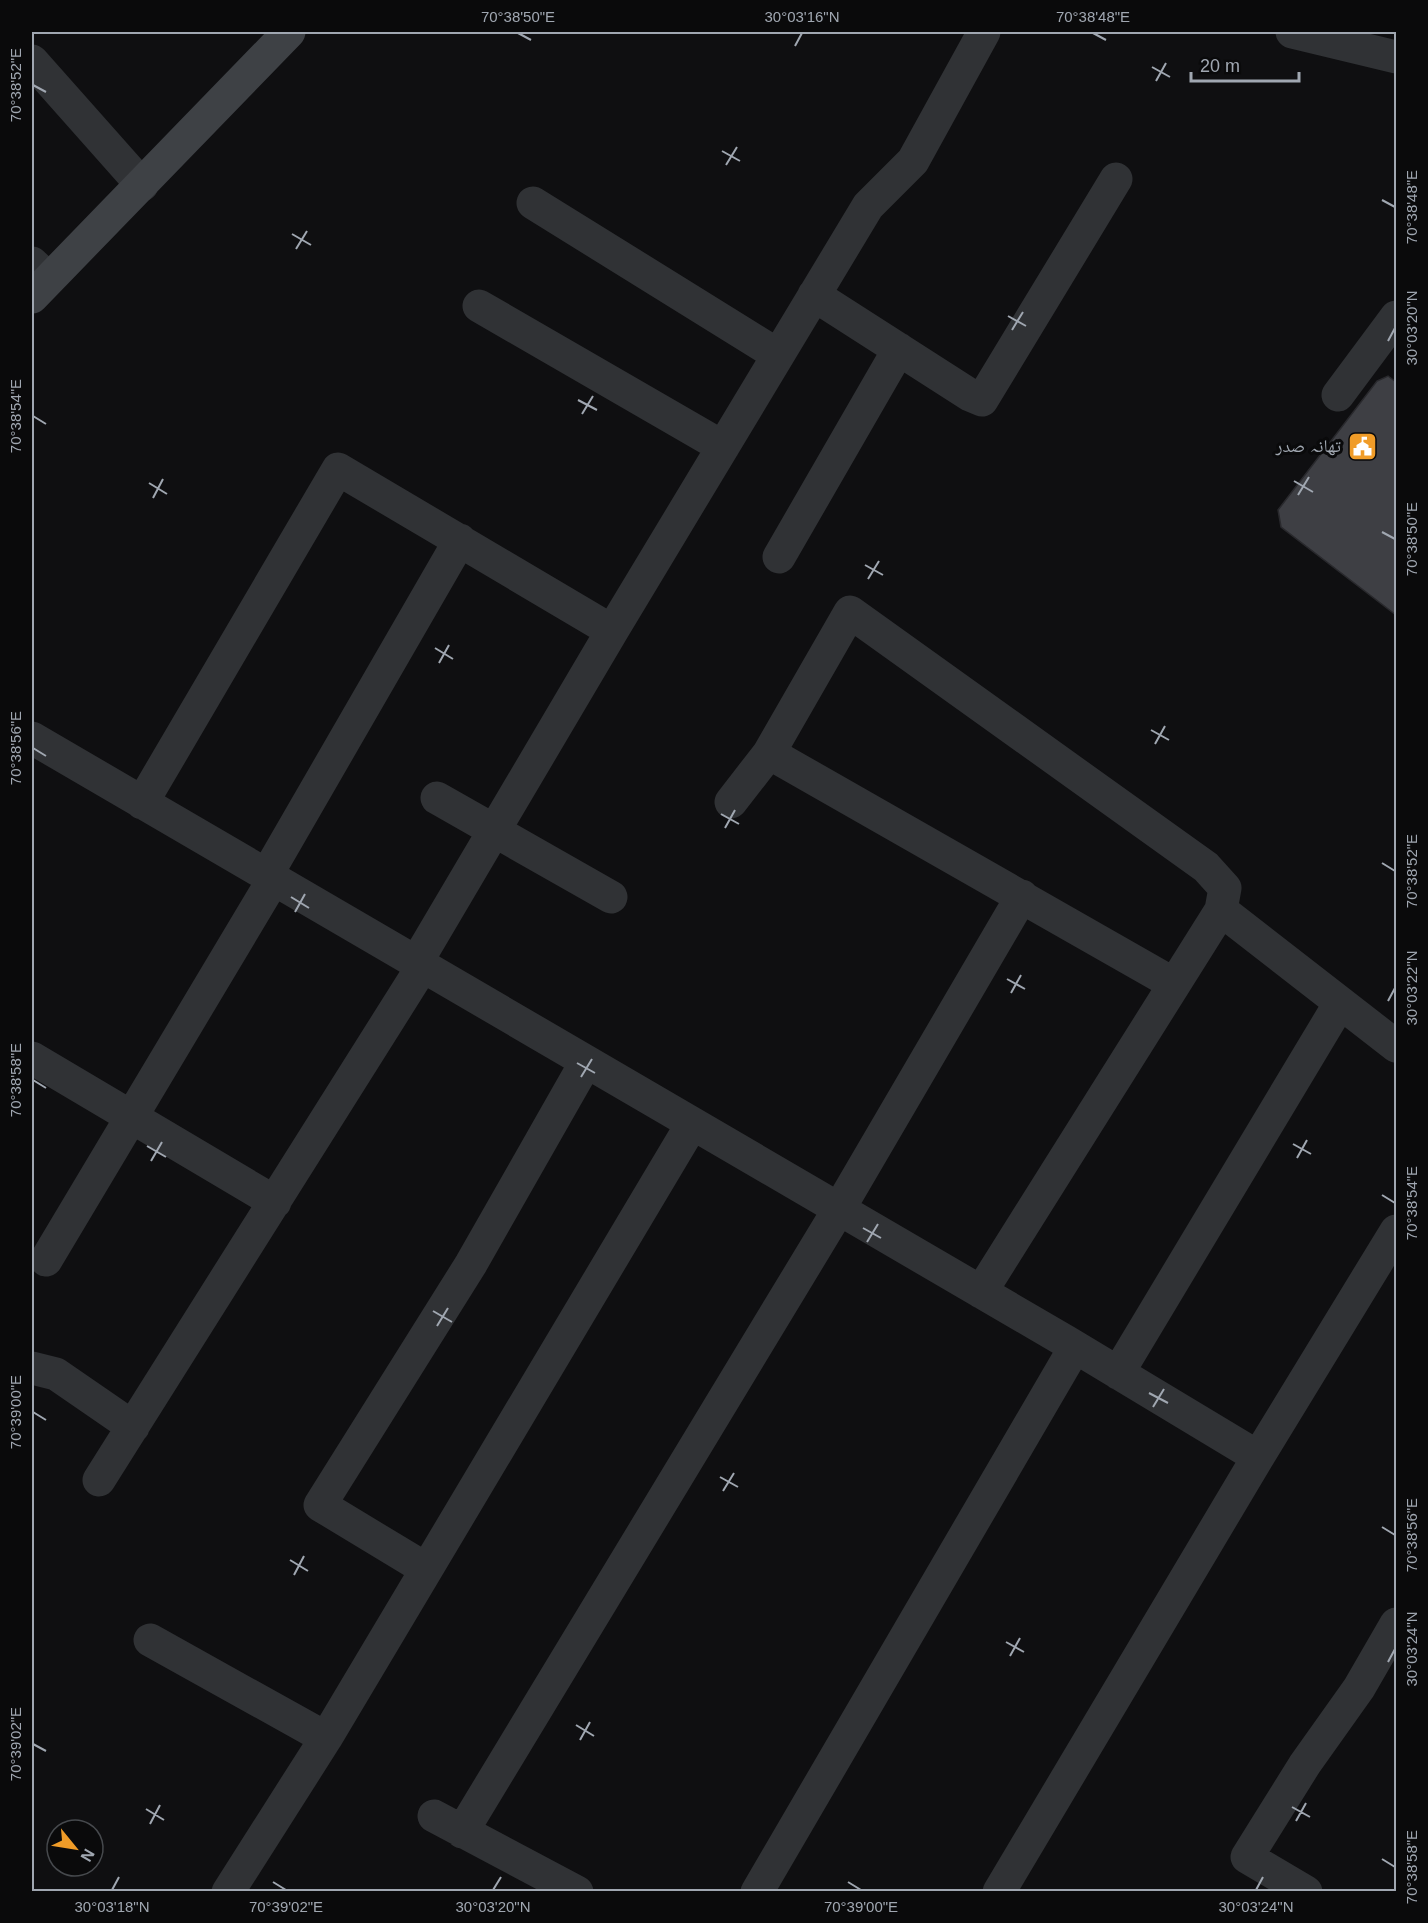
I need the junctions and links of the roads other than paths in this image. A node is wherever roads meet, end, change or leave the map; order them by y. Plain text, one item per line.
1 (289, 32) edge
2 (984, 32) edge
3 (1292, 32) edge
4 (1396, 57) edge
5 (32, 61) edge
6 (1116, 178) dead end
7 (142, 185) junction
8 (533, 203) dead end
9 (37, 280) edge
10 (814, 296) junction
11 (479, 306) dead end
12 (1396, 317) edge
13 (899, 349) junction
14 (778, 355) junction
15 (1338, 395) dead end
16 (723, 447) junction
17 (460, 540) junction
18 (779, 557) dead end
19 (612, 631) junction
20 (32, 738) edge
21 (769, 753) junction
22 (437, 798) dead end
23 (731, 802) dead end
24 (142, 803) junction
25 (494, 830) junction
26 (269, 878) junction
27 (1023, 896) junction
28 (611, 897) dead end
29 (1221, 910) junction
30 (419, 965) junction
31 (1174, 984) junction
32 (1340, 1003) junction
33 (1396, 1046) edge
34 (32, 1058) edge
35 (586, 1062) junction
36 (132, 1118) junction
37 (692, 1124) junction
38 (275, 1202) junction
39 (839, 1209) junction
40 (1396, 1231) edge
41 (46, 1260) dead end
42 (981, 1292) junction
43 (1075, 1347) junction
44 (32, 1368) edge
45 (1119, 1373) junction
46 (133, 1426) junction
47 (1258, 1457) junction
48 (99, 1480) dead end
49 (426, 1569) junction
50 (1396, 1624) edge
51 (150, 1640) dead end
52 (326, 1738) junction
53 (434, 1816) dead end
54 (462, 1832) junction
55 (537, 1883) edge
56 (228, 1892) edge
57 (577, 1892) edge
58 (757, 1892) edge
59 (999, 1892) edge
60 (1306, 1892) edge

1 - 7 main road
2 - 10 street
3 - 4 street
5 - 7 street
6 - 13 street
7 - 9 main road
8 - 14 street
10 - 13 street
10 - 14 street
11 - 16 street
12 - 15 street
13 - 18 street
14 - 16 street
16 - 19 street
17 - 19 street
17 - 24 street
17 - 26 street
19 - 25 street
20 - 24 street
21 - 23 street
21 - 27 street
21 - 29 street
22 - 25 street
24 - 26 street
25 - 28 street
25 - 30 street
26 - 30 street
26 - 36 street
27 - 31 street
27 - 39 street
29 - 31 street
29 - 32 street
30 - 35 street
30 - 38 street
31 - 42 street
32 - 33 street
32 - 45 street
34 - 36 street
35 - 37 street
35 - 49 street
36 - 38 street
36 - 41 street
37 - 39 street
37 - 49 street
38 - 46 street
39 - 42 street
39 - 54 street
40 - 47 street
42 - 43 street
43 - 45 street
43 - 58 street
44 - 46 street
45 - 47 street
46 - 48 street
47 - 59 street
49 - 52 street
50 - 60 street
51 - 52 street
52 - 56 street
53 - 54 street
54 - 55 street
55 - 57 street

